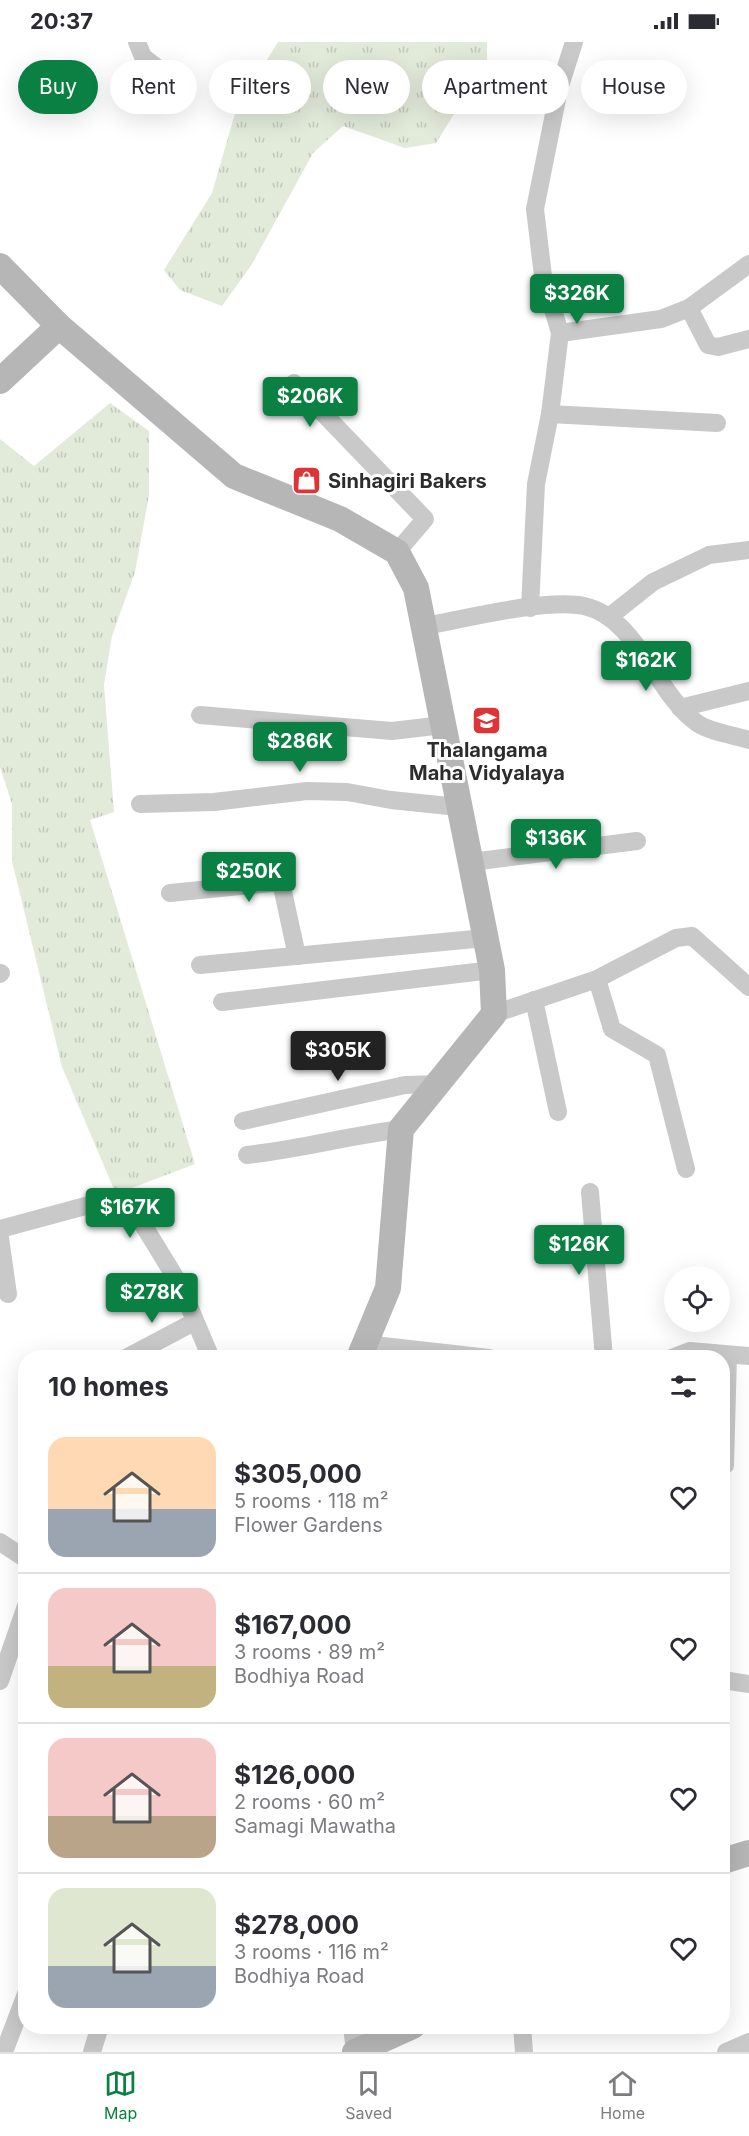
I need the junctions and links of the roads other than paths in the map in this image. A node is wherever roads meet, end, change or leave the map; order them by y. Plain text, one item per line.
1 (137, 42) edge
2 (574, 42) edge
3 (147, 60) edge
4 (749, 264) edge
5 (0, 266) edge
6 (688, 308) junction
7 (59, 326) junction
8 (560, 333) junction
9 (749, 339) edge
10 (0, 381) edge
11 (294, 383) dead end
12 (550, 414) junction
13 (717, 423) dead end
14 (749, 550) edge
15 (397, 552) junction
16 (530, 608) junction
17 (609, 617) junction
18 (425, 626) junction
19 (749, 691) edge
20 (680, 708) junction
21 (201, 715) dead end
22 (443, 725) junction
23 (749, 740) edge
24 (140, 804) dead end
25 (458, 807) junction
26 (637, 841) dead end
27 (471, 862) junction
28 (170, 893) dead end
29 (485, 938) junction
30 (297, 956) junction
31 (201, 965) dead end
32 (492, 970) junction
33 (597, 979) junction
34 (749, 987) edge
35 (534, 1000) junction
36 (222, 1002) dead end
37 (494, 1014) junction
38 (439, 1084) junction
39 (558, 1112) dead end
40 (243, 1121) dead end
41 (401, 1129) junction
42 (247, 1155) dead end
43 (686, 1169) dead end
44 (590, 1192) dead end
45 (0, 1229) edge
46 (0, 1238) edge
47 (8, 1294) dead end
48 (194, 1322) junction
49 (141, 1350) edge
50 (207, 1350) edge
51 (362, 1350) edge
52 (603, 1350) edge
53 (730, 1355) edge
54 (749, 1356) edge
55 (0, 1542) edge
56 (18, 1554) edge
57 (18, 1629) edge
58 (0, 1681) edge
59 (730, 1681) edge
60 (749, 1684) edge
61 (749, 1853) edge
62 (730, 1859) edge
63 (18, 2015) edge
64 (98, 2034) edge
65 (353, 2034) edge
66 (395, 2034) edge
67 (523, 2034) edge
68 (749, 2042) edge
69 (4, 2052) edge
70 (92, 2052) edge
71 (355, 2052) edge
72 (524, 2052) edge
73 (726, 2052) edge

1 - 3 street
2 - 8 street
4 - 6 street
5 - 7 street
6 - 8 street
6 - 9 street
7 - 10 street
7 - 15 street
8 - 12 street
11 - 15 street
12 - 13 street
12 - 16 street
14 - 17 street
15 - 18 street
16 - 17 street
16 - 18 street
17 - 20 street
18 - 22 street
19 - 20 street
20 - 23 street
21 - 22 street
22 - 25 street
24 - 25 street
25 - 27 street
26 - 27 street
27 - 29 street
28 - 30 street
29 - 30 street
29 - 32 street
30 - 31 street
32 - 36 street
32 - 37 street
33 - 34 street
33 - 35 street
33 - 43 street
35 - 37 street
35 - 39 street
37 - 38 street
38 - 40 street
38 - 41 street
41 - 42 street
41 - 51 street
44 - 52 street
45 - 48 street
46 - 47 street
48 - 49 street
48 - 50 street
53 - 54 street
55 - 56 street
57 - 58 street
59 - 60 street
61 - 62 street
63 - 69 street
64 - 70 street
65 - 71 street
66 - 71 street
67 - 72 street
68 - 73 street

